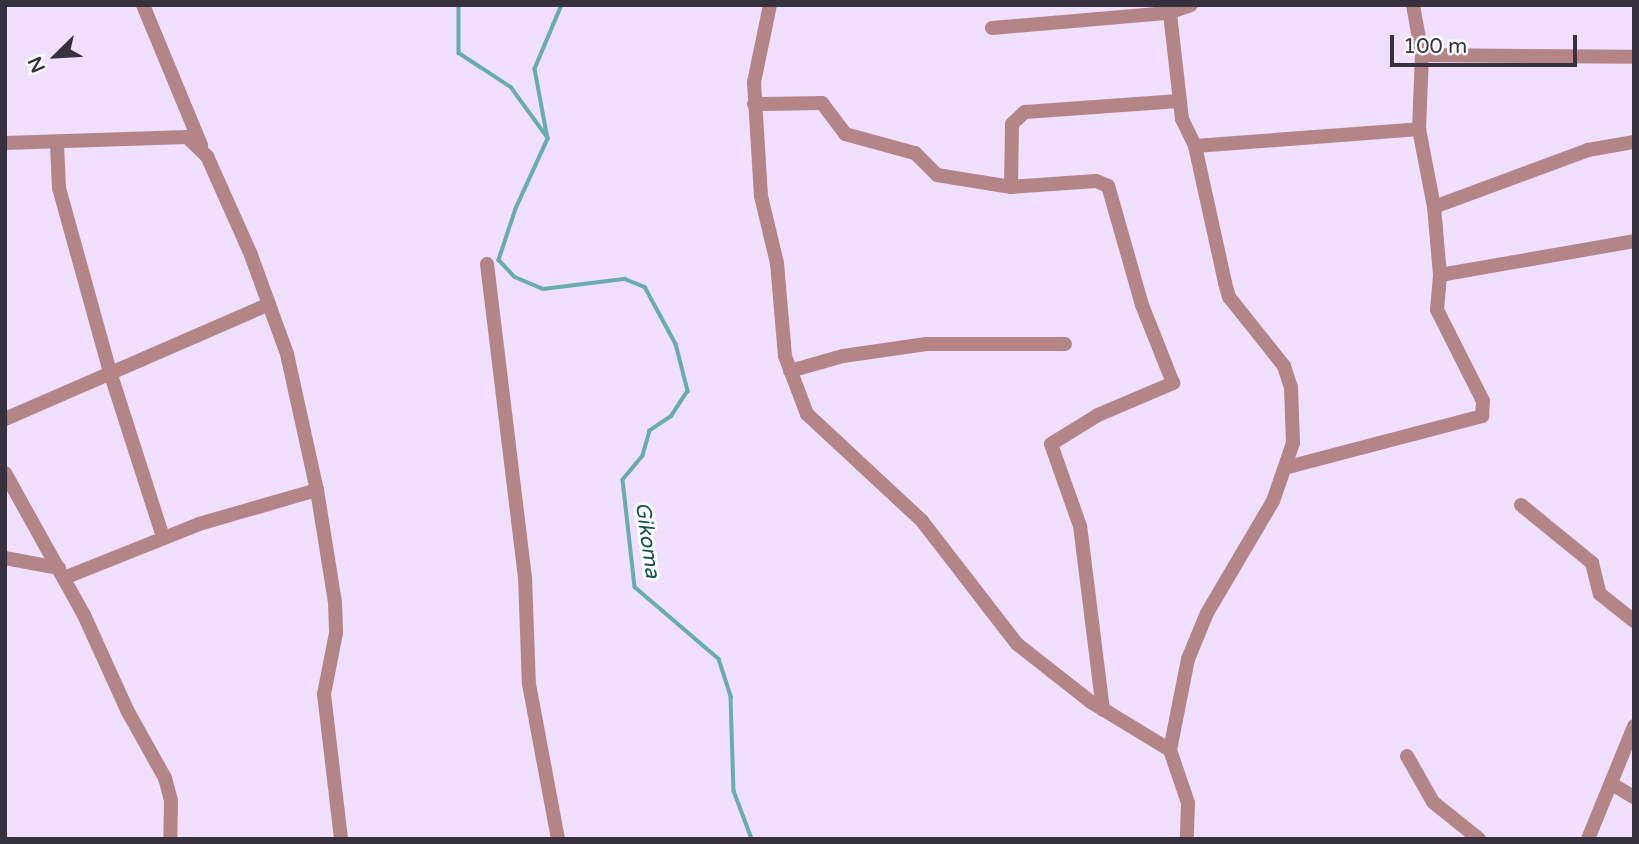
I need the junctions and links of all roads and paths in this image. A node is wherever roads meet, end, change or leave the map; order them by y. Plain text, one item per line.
1 (143, 5) edge
2 (770, 5) edge
3 (1191, 5) edge
4 (1413, 5) edge
5 (1169, 9) edge
6 (992, 28) dead end
7 (1422, 55) junction
8 (1634, 57) edge
9 (1179, 101) junction
10 (754, 104) junction
11 (1419, 129) junction
12 (1634, 142) edge
13 (5, 143) edge
14 (57, 145) junction
15 (201, 146) junction
16 (1195, 146) junction
17 (1011, 187) junction
18 (1434, 208) junction
19 (1634, 241) edge
20 (487, 264) dead end
21 (1440, 275) junction
22 (269, 304) junction
23 (1065, 344) dead end
24 (790, 371) junction
25 (110, 372) junction
26 (5, 419) edge
27 (1288, 467) junction
28 (5, 473) edge
29 (317, 490) junction
30 (1521, 505) dead end
31 (163, 537) junction
32 (5, 558) edge
33 (62, 573) junction
34 (1634, 621) edge
35 (1103, 709) junction
36 (1634, 726) edge
37 (1170, 750) junction
38 (1406, 756) dead end
39 (1612, 784) junction
40 (1634, 796) edge
41 (170, 839) edge
42 (341, 839) edge
43 (558, 839) edge
44 (1187, 839) edge
45 (1479, 839) edge
46 (1588, 839) edge

1 - 15 street
2 - 10 street
3 - 5 street
4 - 7 street
5 - 6 street
5 - 9 street
7 - 8 street
7 - 11 street
9 - 16 street
9 - 17 street
10 - 17 street
10 - 24 street
11 - 16 street
11 - 18 street
12 - 18 street
13 - 14 street
14 - 15 street
14 - 25 street
15 - 22 street
16 - 27 street
17 - 35 street
18 - 21 street
19 - 21 street
20 - 43 street
21 - 27 street
22 - 25 street
22 - 29 street
23 - 24 street
24 - 35 street
25 - 26 street
25 - 31 street
27 - 37 street
28 - 33 street
29 - 31 street
29 - 42 street
30 - 34 street
31 - 33 street
32 - 33 street
33 - 41 street
35 - 37 street
36 - 39 street
37 - 44 street
38 - 45 street
39 - 40 street
39 - 46 street

